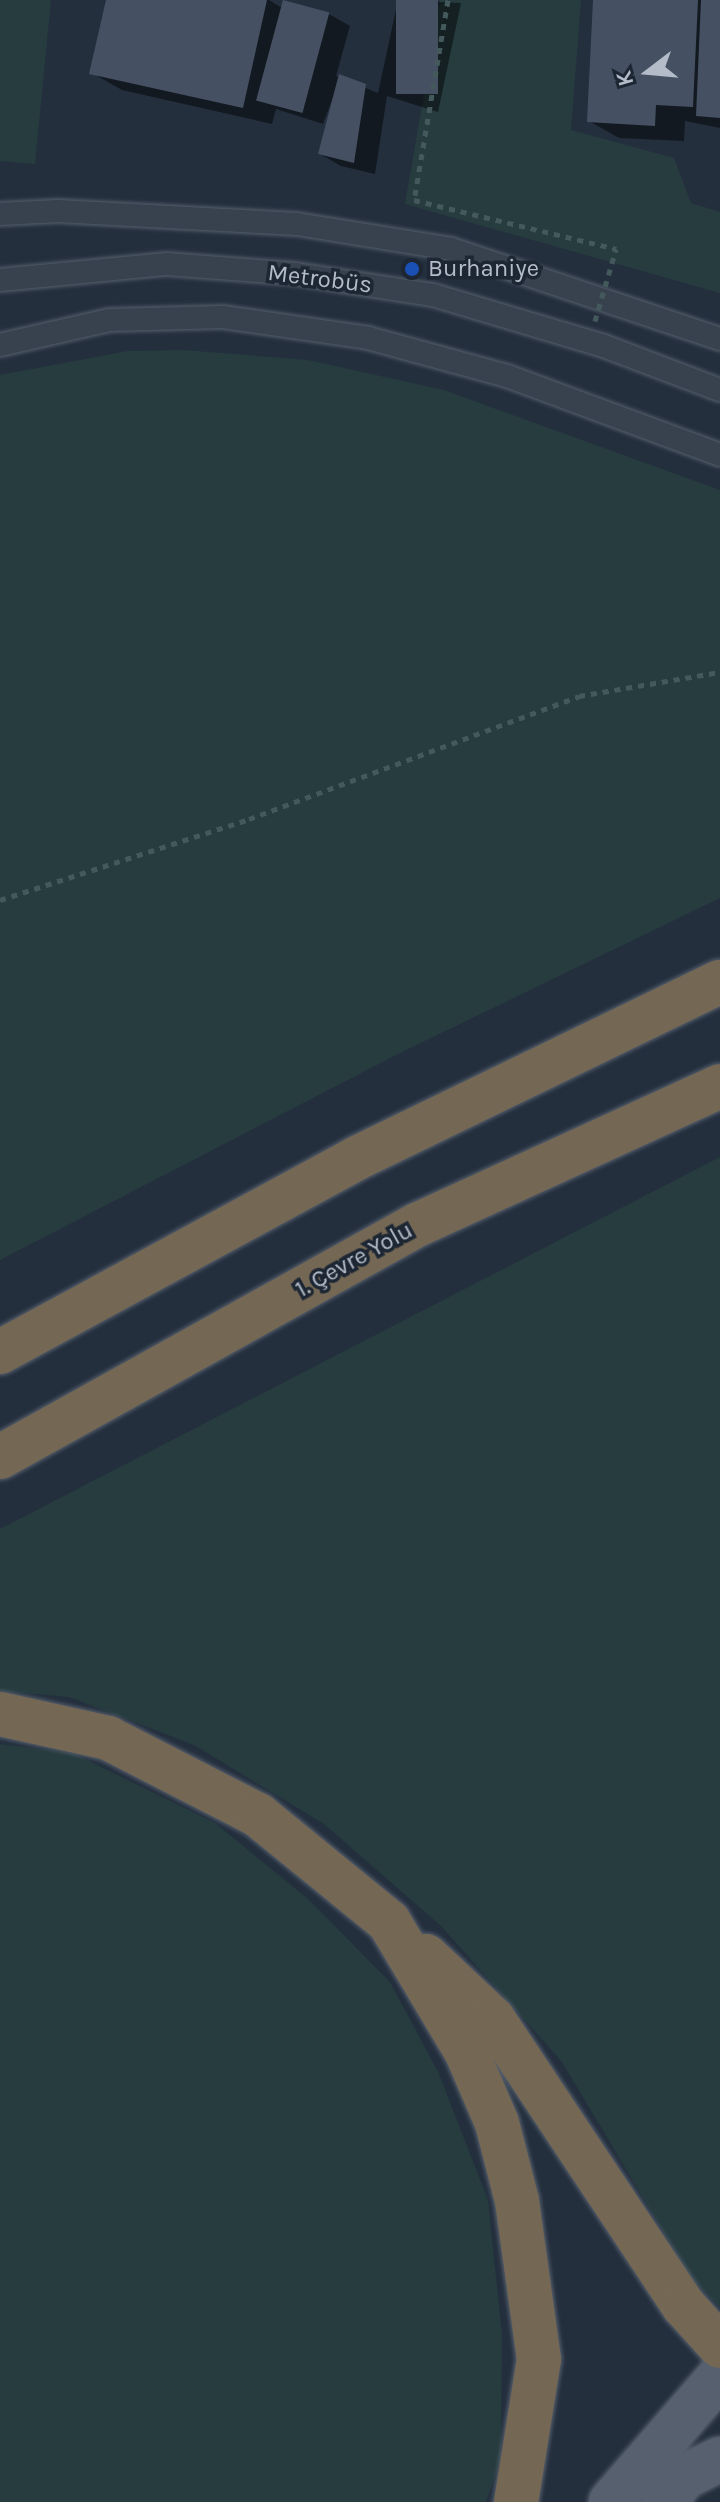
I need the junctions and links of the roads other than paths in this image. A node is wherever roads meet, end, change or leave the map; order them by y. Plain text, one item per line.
1 (0, 214) edge
2 (0, 280) edge
3 (720, 339) edge
4 (0, 345) edge
5 (720, 390) edge
6 (720, 455) edge
7 (720, 982) edge
8 (720, 1086) edge
9 (0, 1352) edge
10 (0, 1457) edge
11 (0, 1714) edge
12 (389, 1922) junction
13 (720, 2346) edge
14 (720, 2376) edge
15 (720, 2459) edge
16 (516, 2502) edge
17 (611, 2502) edge
18 (665, 2502) edge

1 - 3 lane, Metrobüs
2 - 5 lane, Metrobüs
4 - 6 lane
7 - 9 highway
8 - 10 highway, 1. Çevre Yolu
11 - 12 highway
12 - 13 highway
12 - 16 highway
14 - 17 main road
15 - 18 main road

